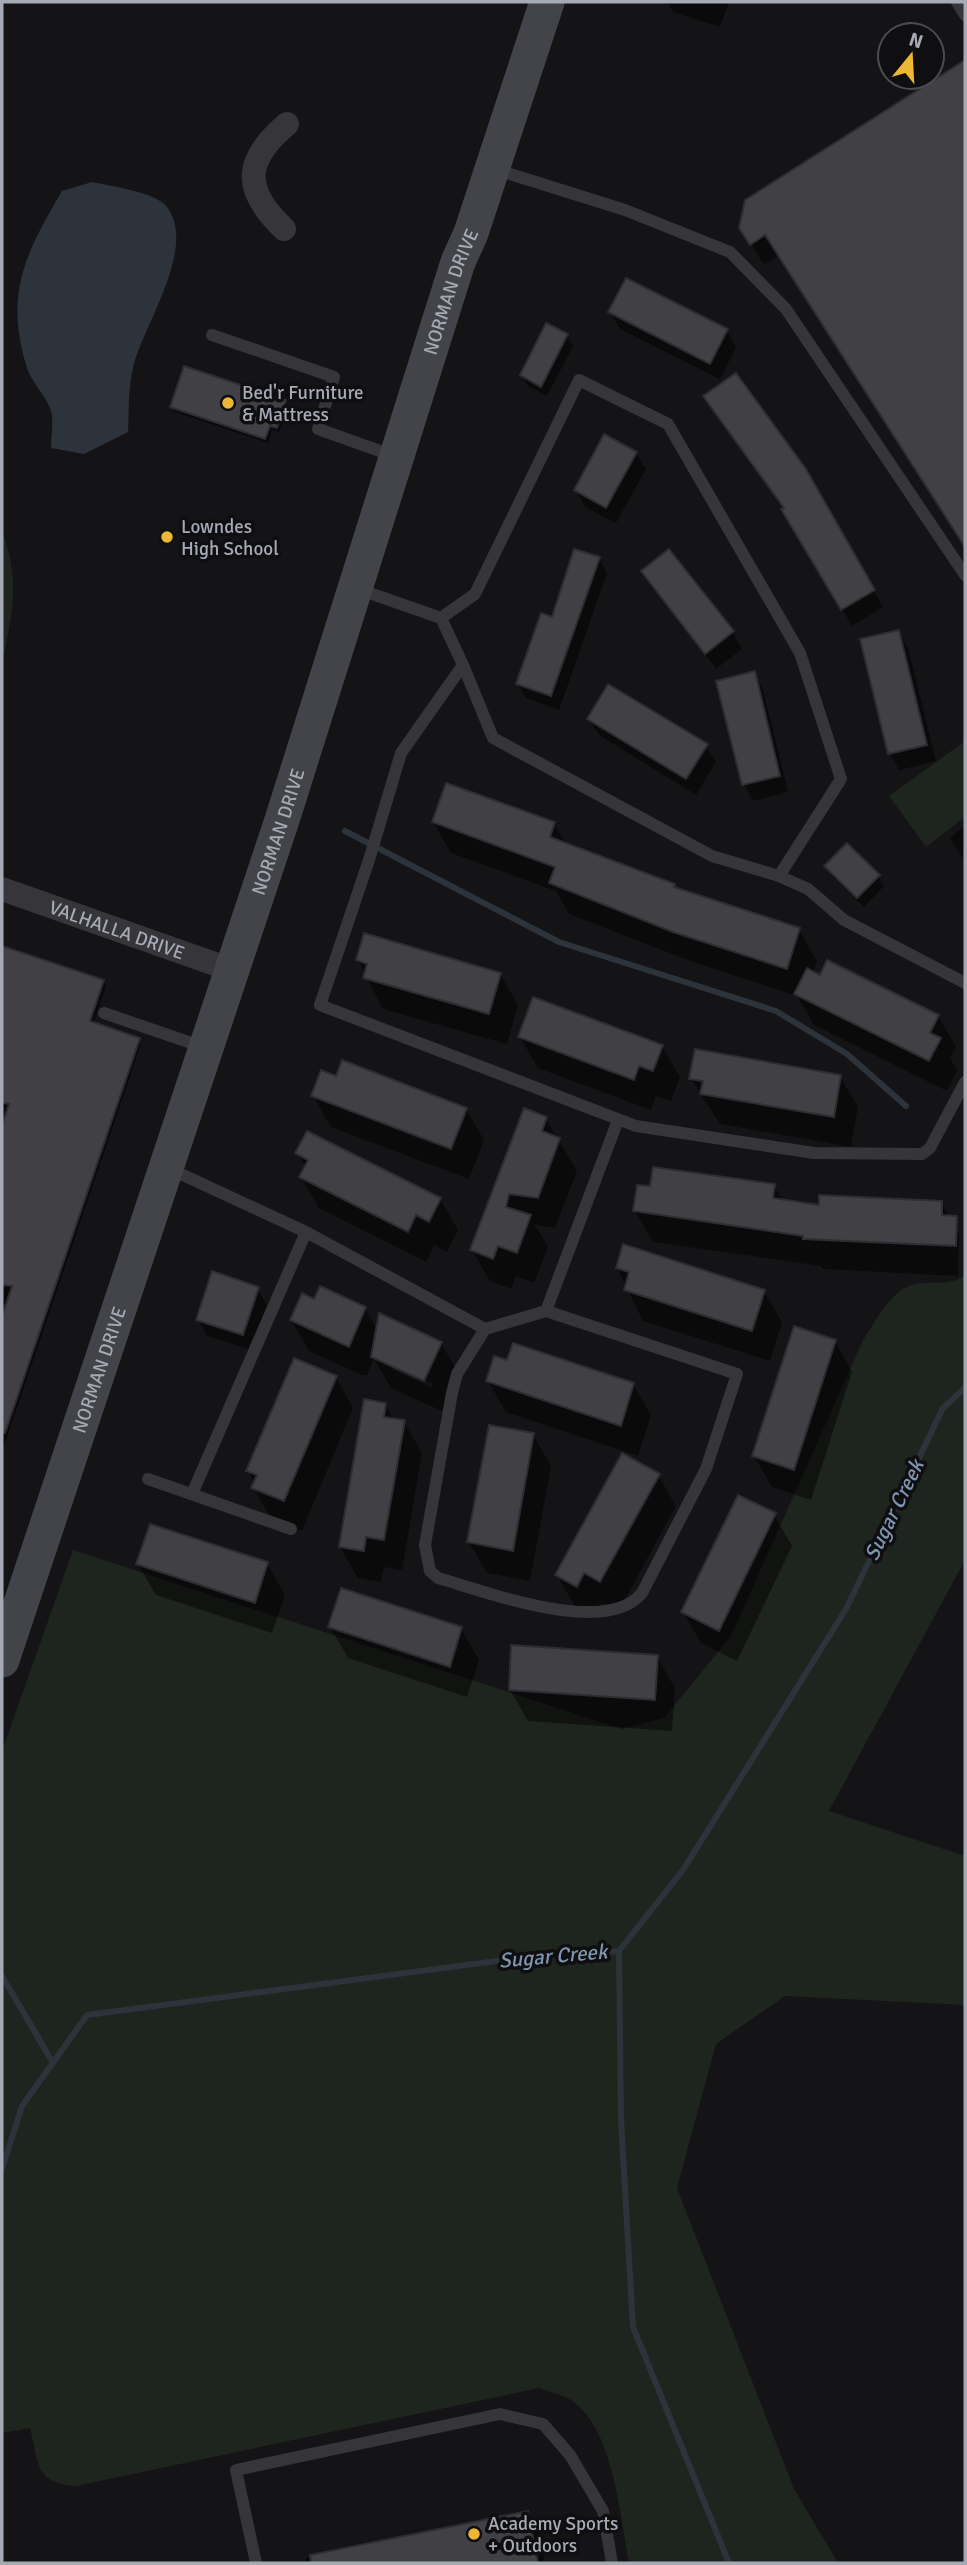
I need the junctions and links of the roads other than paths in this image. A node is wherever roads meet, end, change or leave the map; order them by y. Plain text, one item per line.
1 (547, 2) edge
2 (957, 2) edge
3 (965, 15) edge
4 (287, 124) dead end
5 (492, 168) junction
6 (284, 229) dead end
7 (212, 335) dead end
8 (397, 457) junction
9 (965, 575) edge
10 (357, 589) junction
11 (441, 618) junction
12 (463, 664) junction
13 (779, 876) junction
14 (2, 889) edge
15 (232, 970) junction
16 (965, 983) edge
17 (104, 1013) dead end
18 (206, 1048) junction
19 (965, 1082) edge
20 (618, 1120) junction
21 (166, 1167) junction
22 (306, 1232) junction
23 (547, 1311) junction
24 (485, 1329) junction
25 (148, 1479) dead end
26 (192, 1494) junction
27 (291, 1529) dead end
28 (2, 1660) edge
29 (256, 2563) edge
30 (612, 2563) edge

1 - 5 street, NORMAN DRIVE
2 - 3 lane
4 - 6 street
5 - 8 street, NORMAN DRIVE
5 - 9 lane
7 - 8 lane
8 - 10 street, NORMAN DRIVE
10 - 11 lane
10 - 15 street, NORMAN DRIVE
11 - 12 lane
11 - 13 lane
12 - 13 lane
12 - 20 lane
13 - 16 lane
14 - 15 street, VALHALLA DRIVE
15 - 18 street, NORMAN DRIVE
17 - 18 lane
18 - 21 street, NORMAN DRIVE
19 - 20 lane
20 - 23 lane
21 - 22 lane
21 - 28 street, NORMAN DRIVE
22 - 24 lane
22 - 26 lane
23 - 24 lane
23 - 24 lane
25 - 26 lane
26 - 27 lane
29 - 30 lane

